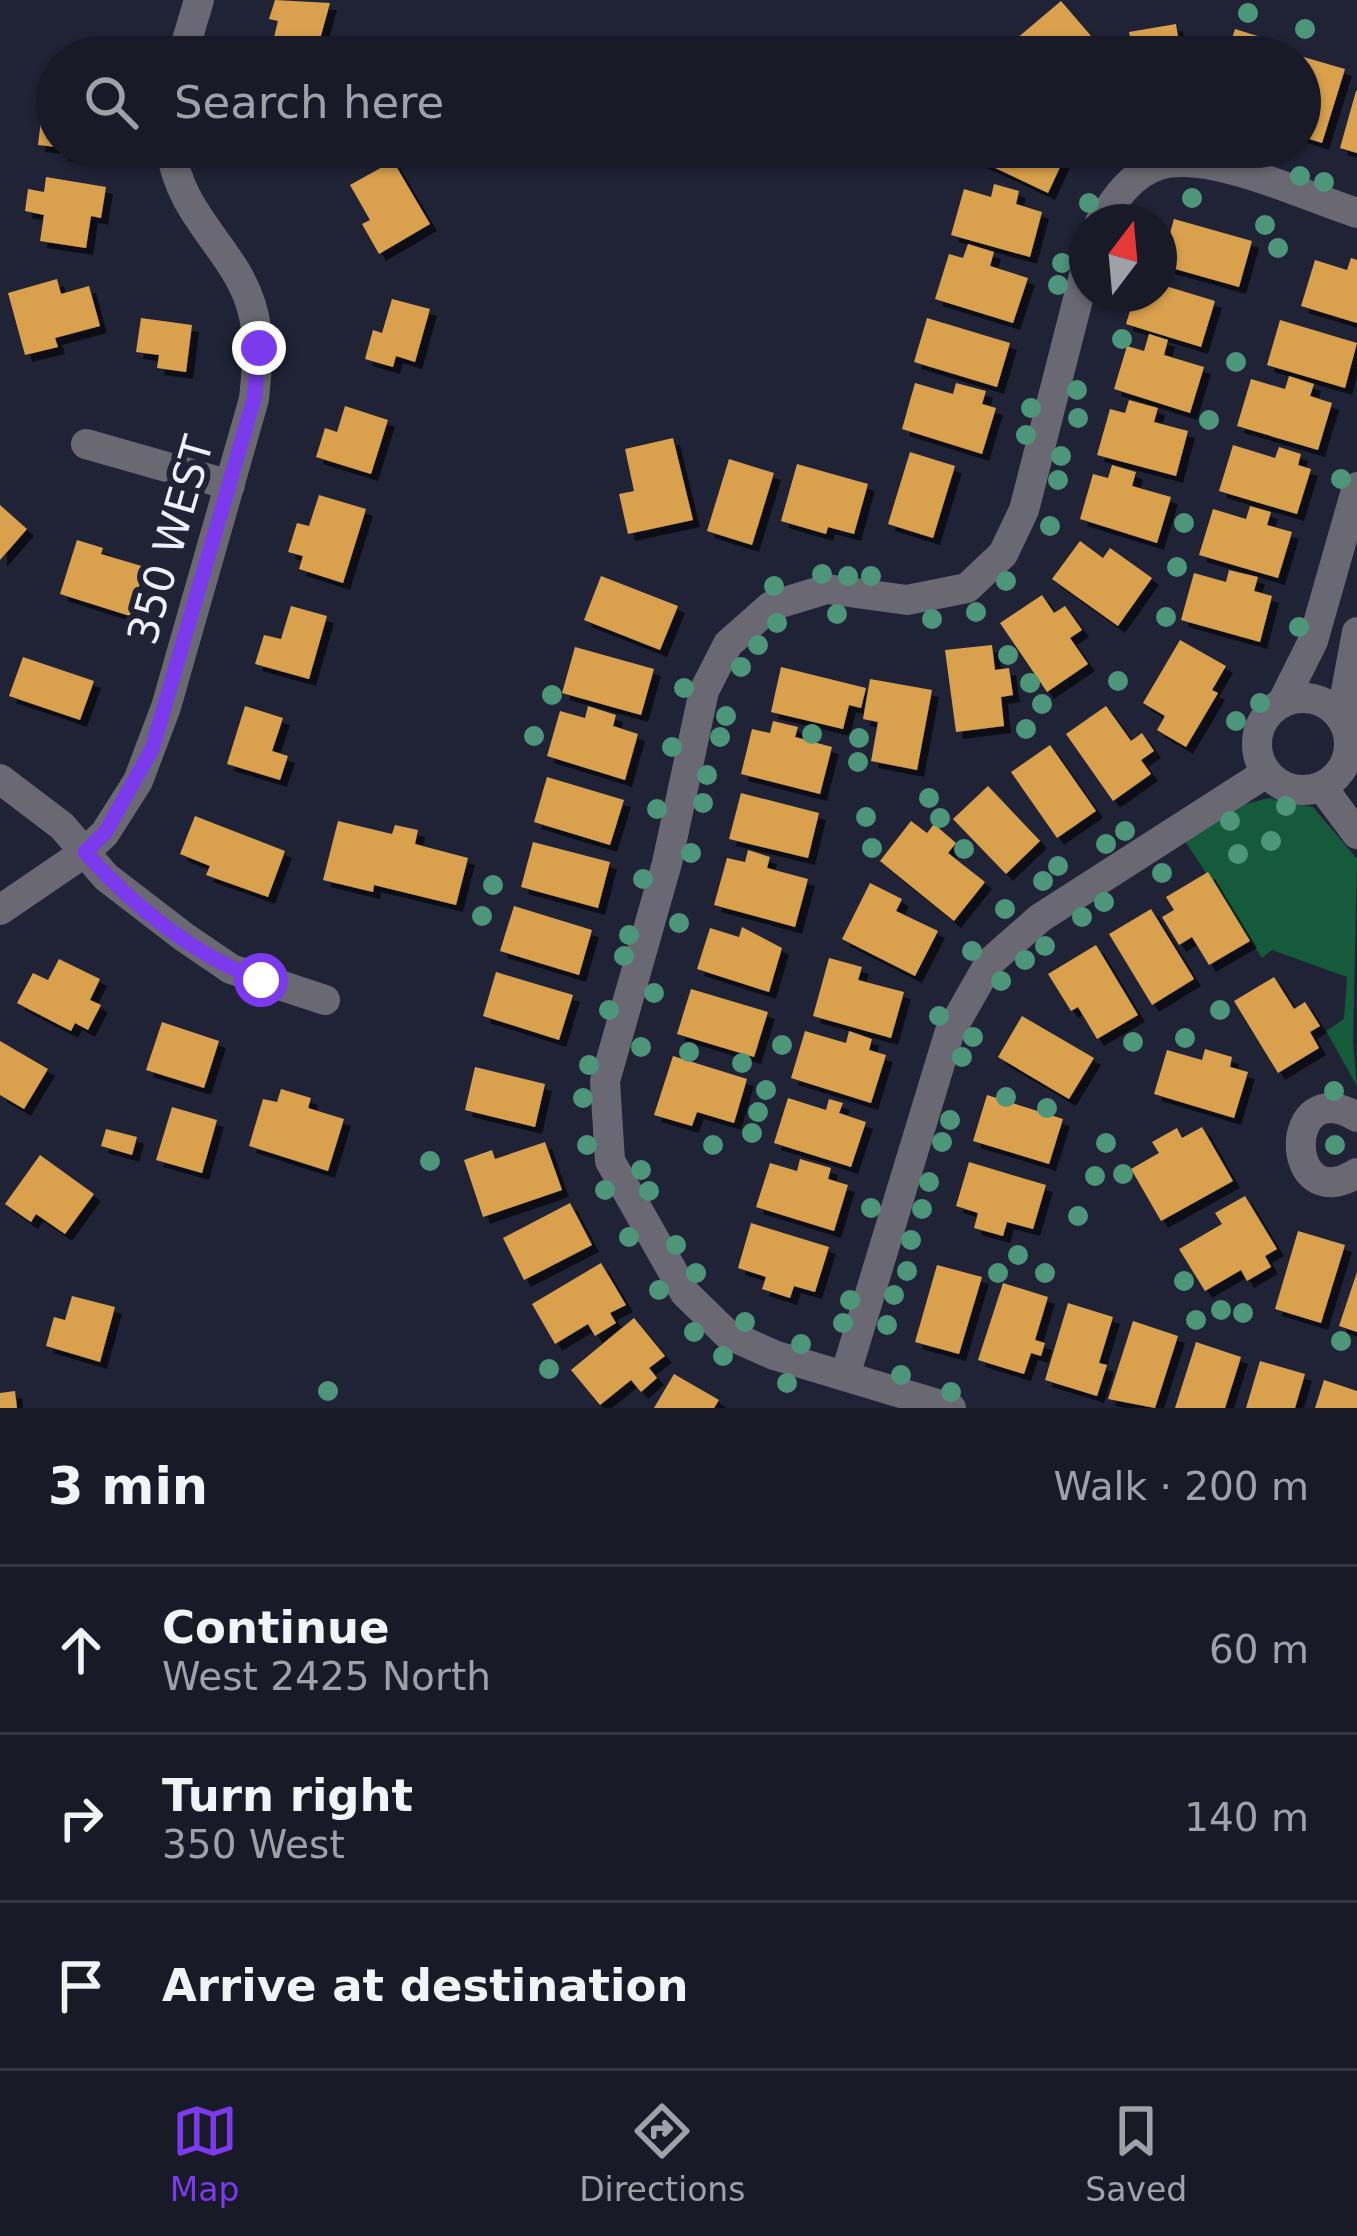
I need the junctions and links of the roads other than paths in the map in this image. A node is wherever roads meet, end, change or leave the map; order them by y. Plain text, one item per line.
1 (199, 0) edge
2 (188, 36) edge
3 (173, 168) edge
4 (1154, 168) edge
5 (1219, 168) edge
6 (1111, 204) edge
7 (1357, 214) edge
8 (1075, 312) edge
9 (86, 444) dead end
10 (230, 484) junction
11 (1357, 487) edge
12 (1357, 632) edge
13 (1282, 703) junction
14 (1341, 718) junction
15 (1266, 773) junction
16 (0, 779) edge
17 (1322, 787) junction
18 (1357, 834) edge
19 (85, 852) junction
20 (0, 910) edge
21 (325, 1000) dead end
22 (1357, 1118) edge
23 (1357, 1173) edge
24 (845, 1376) junction
25 (951, 1408) edge

1 - 2 street
3 - 10 street, 350 WEST
4 - 6 street
5 - 7 street
8 - 24 street
9 - 10 street
10 - 19 street, 350 WEST
11 - 13 street
12 - 14 street
13 - 14 street
13 - 15 street
14 - 17 street
15 - 17 street
15 - 24 street
16 - 19 street
17 - 18 street
19 - 20 street, 350 WEST
19 - 21 street
22 - 23 street
24 - 25 street

